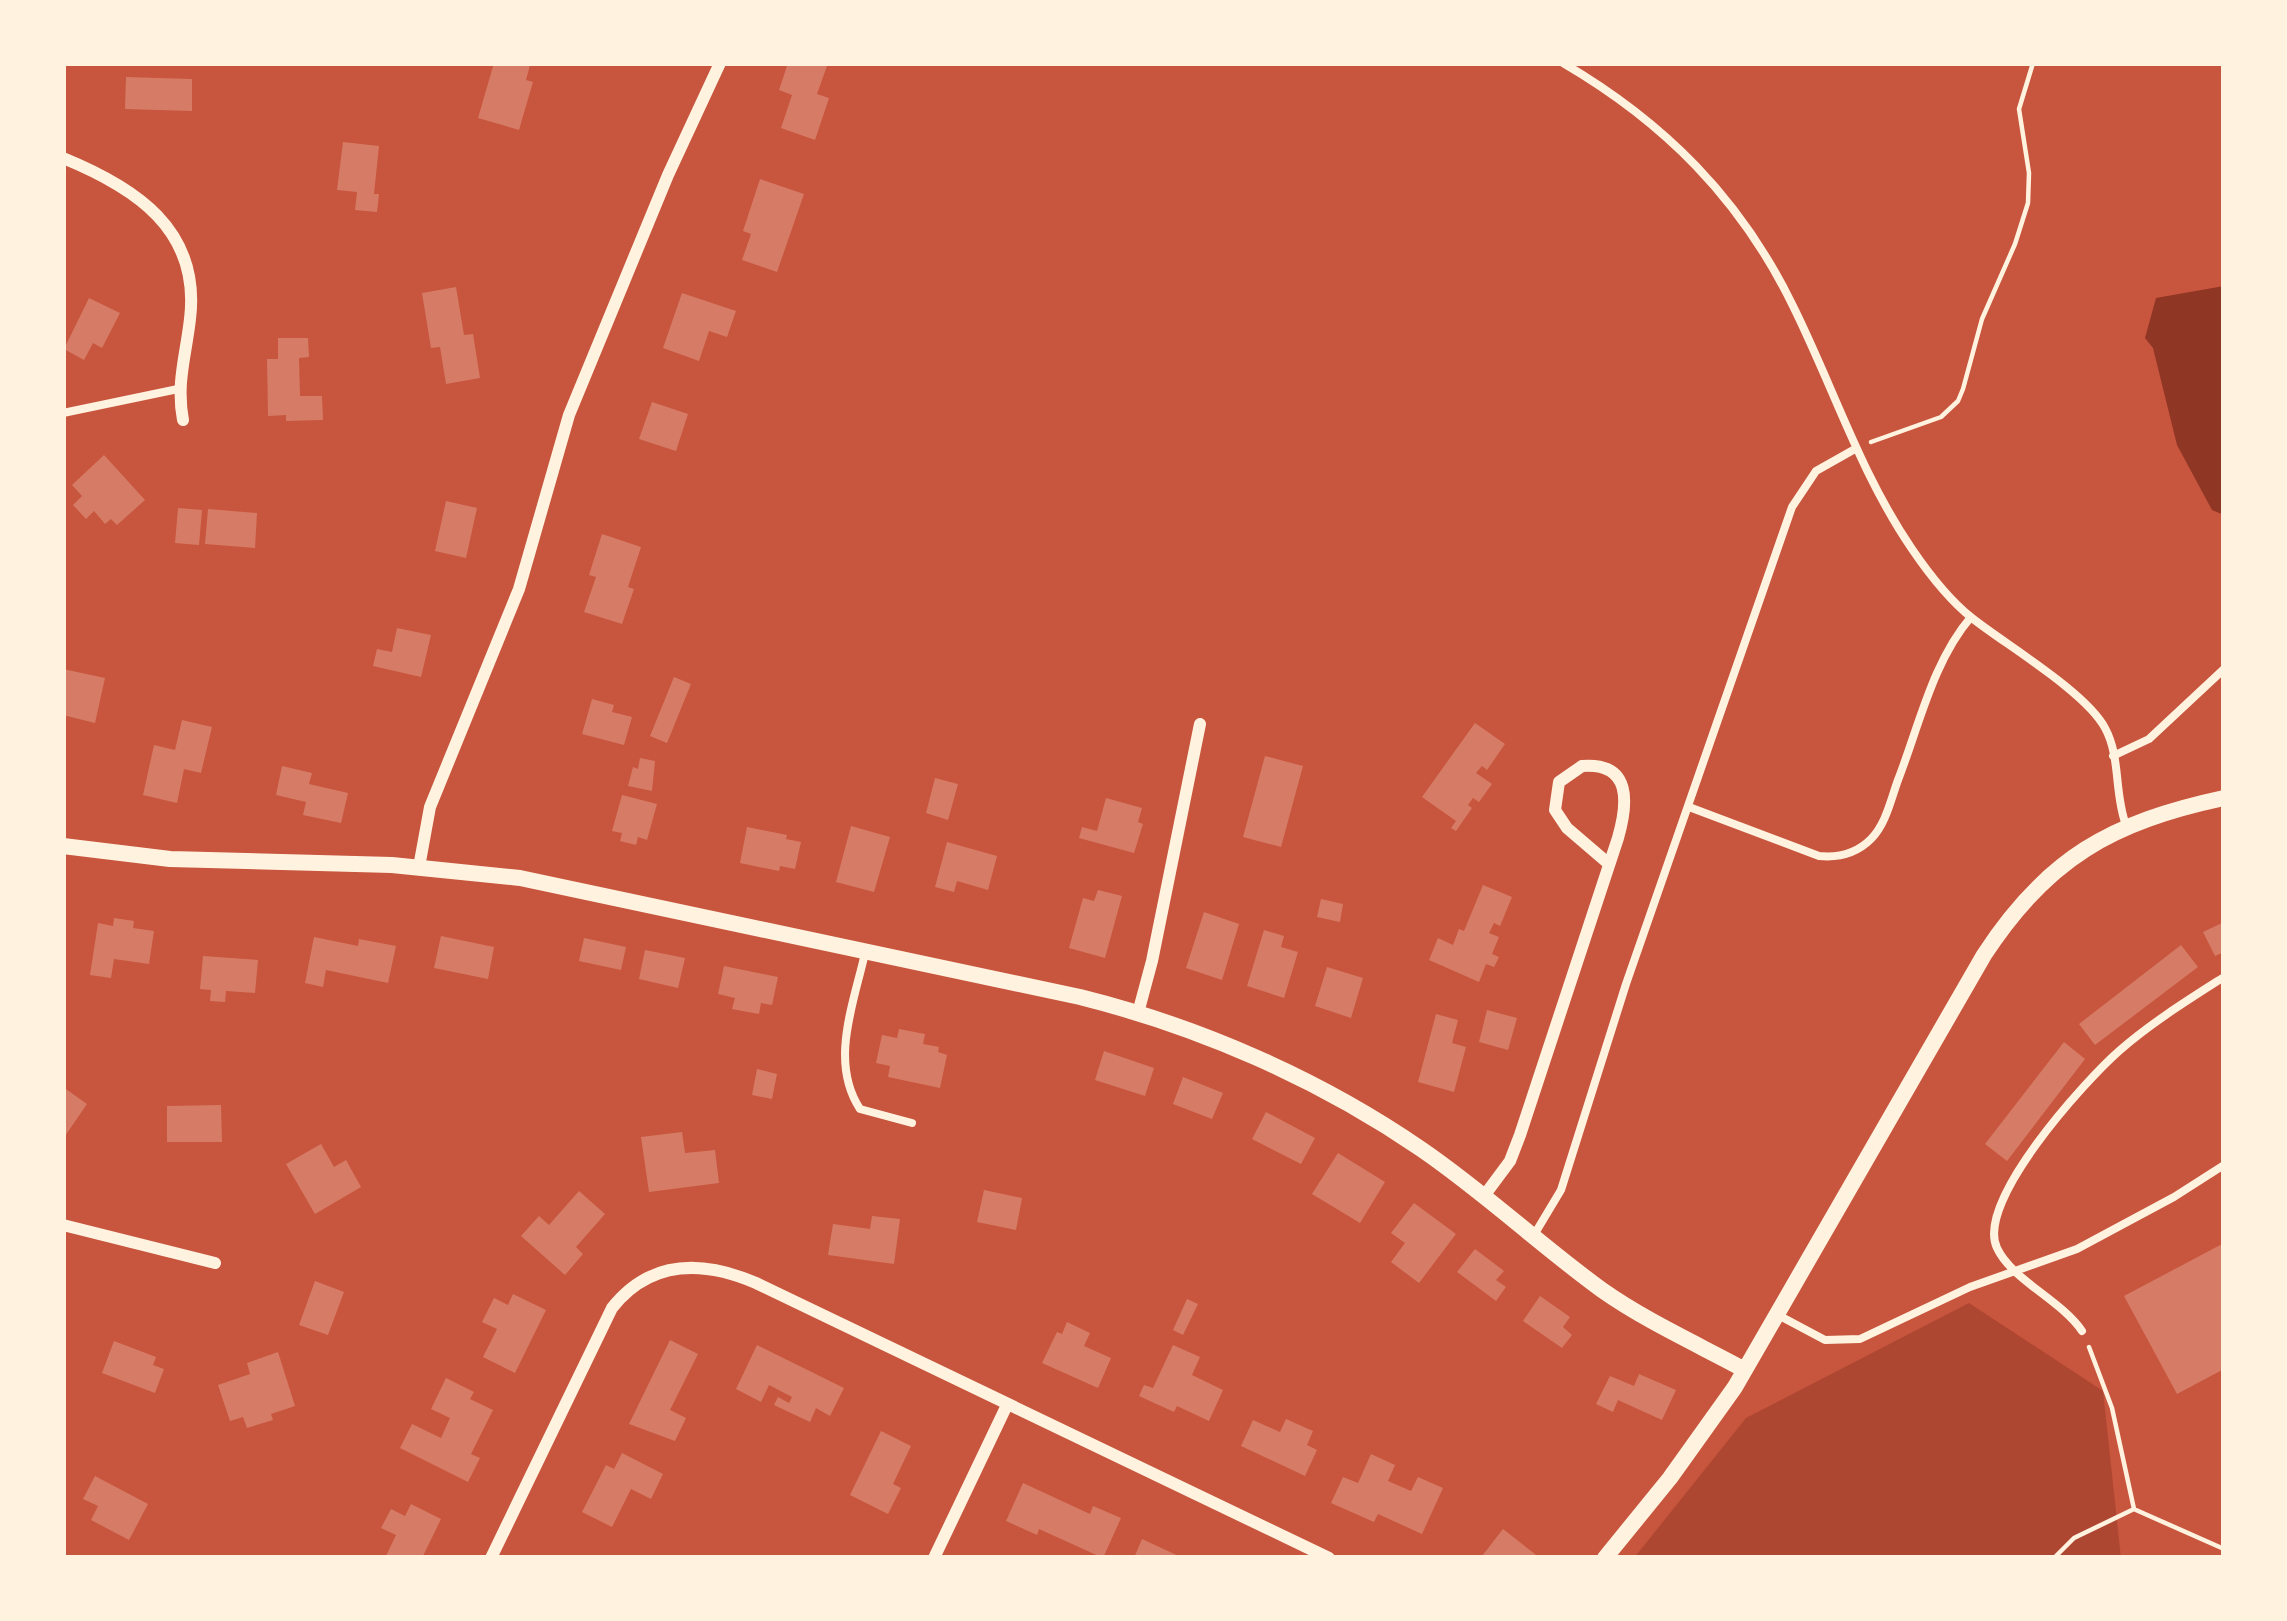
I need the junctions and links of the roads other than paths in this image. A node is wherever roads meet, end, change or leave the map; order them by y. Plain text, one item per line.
1 (720, 63) edge
2 (1563, 63) edge
3 (63, 158) edge
4 (178, 389) junction
5 (63, 413) edge
6 (182, 420) dead end
7 (1855, 449) junction
8 (1971, 617) junction
9 (2224, 669) edge
10 (1200, 724) dead end
11 (2114, 756) junction
12 (2224, 798) edge
13 (1689, 807) junction
14 (2126, 825) junction
15 (63, 846) edge
16 (1609, 864) junction
17 (419, 867) junction
18 (866, 951) junction
19 (2224, 976) edge
20 (1138, 1013) junction
21 (912, 1123) dead end
22 (2224, 1165) edge
23 (1484, 1196) junction
24 (63, 1225) edge
25 (1533, 1236) junction
26 (214, 1263) dead end
27 (2018, 1271) junction
28 (1778, 1315) junction
29 (2082, 1331) road end
30 (1745, 1370) junction
31 (1007, 1405) junction
32 (491, 1558) edge
33 (934, 1558) edge
34 (1329, 1558) edge
35 (1605, 1558) edge

1 - 17 street
2 - 7 lane
3 - 4 street
4 - 5 lane
4 - 6 street
7 - 8 lane
7 - 13 lane
8 - 11 lane
8 - 13 lane
9 - 11 lane
10 - 20 street
11 - 14 lane
12 - 14 street
13 - 25 lane
14 - 28 street
15 - 17 street
16 - 16 street
16 - 23 street
17 - 18 street
18 - 20 street
18 - 21 lane
19 - 27 lane
20 - 23 street
22 - 27 lane
23 - 25 street
24 - 26 street
25 - 30 street
27 - 28 lane
27 - 29 lane
28 - 30 street
30 - 35 street
31 - 32 street
31 - 33 street
31 - 34 street

